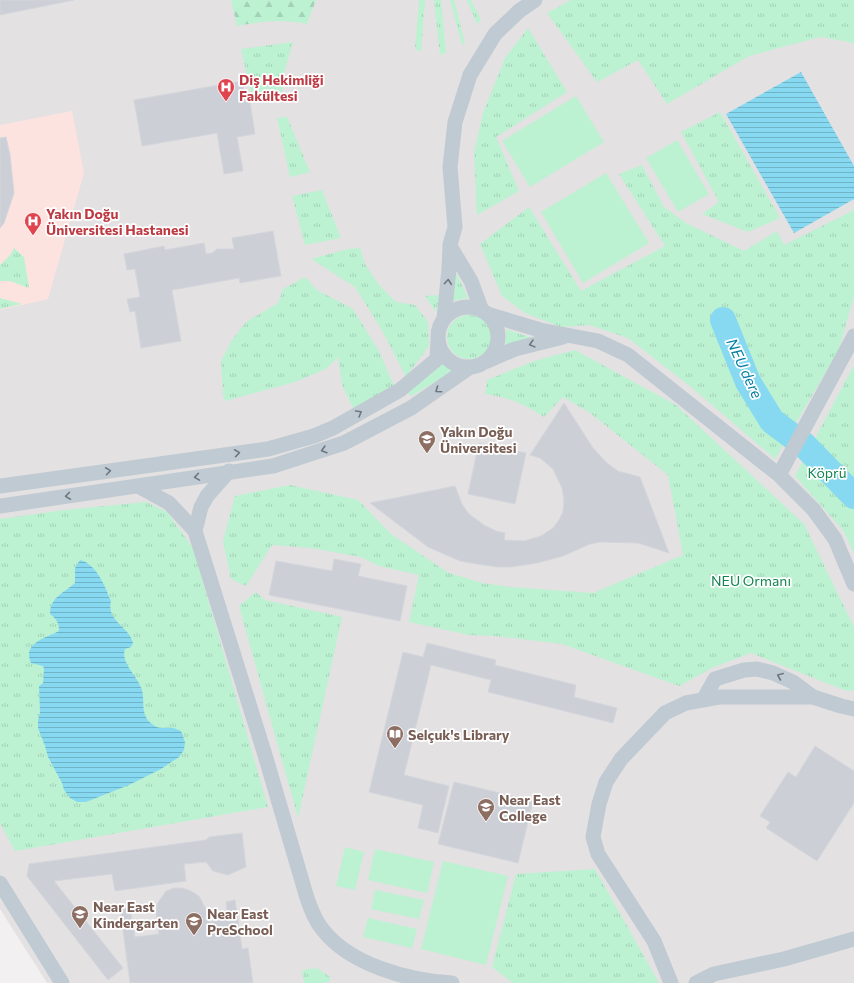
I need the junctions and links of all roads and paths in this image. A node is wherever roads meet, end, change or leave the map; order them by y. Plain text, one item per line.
1 (535, 0) edge
2 (450, 245) junction
3 (485, 312) junction
4 (444, 319) junction
5 (570, 335) junction
6 (854, 336) edge
7 (438, 340) junction
8 (485, 362) junction
9 (470, 367) junction
10 (229, 471) junction
11 (779, 475) junction
12 (0, 486) edge
13 (138, 486) junction
14 (0, 506) edge
15 (195, 531) junction
16 (854, 584) edge
17 (813, 697) junction
18 (702, 700) junction
19 (850, 710) edge
20 (0, 883) edge
21 (854, 940) edge
22 (426, 982) edge
23 (62, 983) edge
24 (452, 983) edge
25 (672, 983) edge
26 (696, 983) edge

1 - 2 street
2 - 3 street
4 -> 2 street
3 - 4 street
3 - 5 street
3 - 8 street
4 - 7 street
5 -> 8 street
5 - 11 street
6 - 11 street
7 - 9 street
12 -> 7 street
8 - 9 street
9 -> 10 street
10 -> 13 street
10 - 15 street
11 - 16 street
13 -> 14 street
13 - 15 street
15 - 22 street
17 - 18 street
17 -> 18 street
17 - 19 street
18 - 25 street
20 - 23 street
21 - 26 street
22 - 24 street

